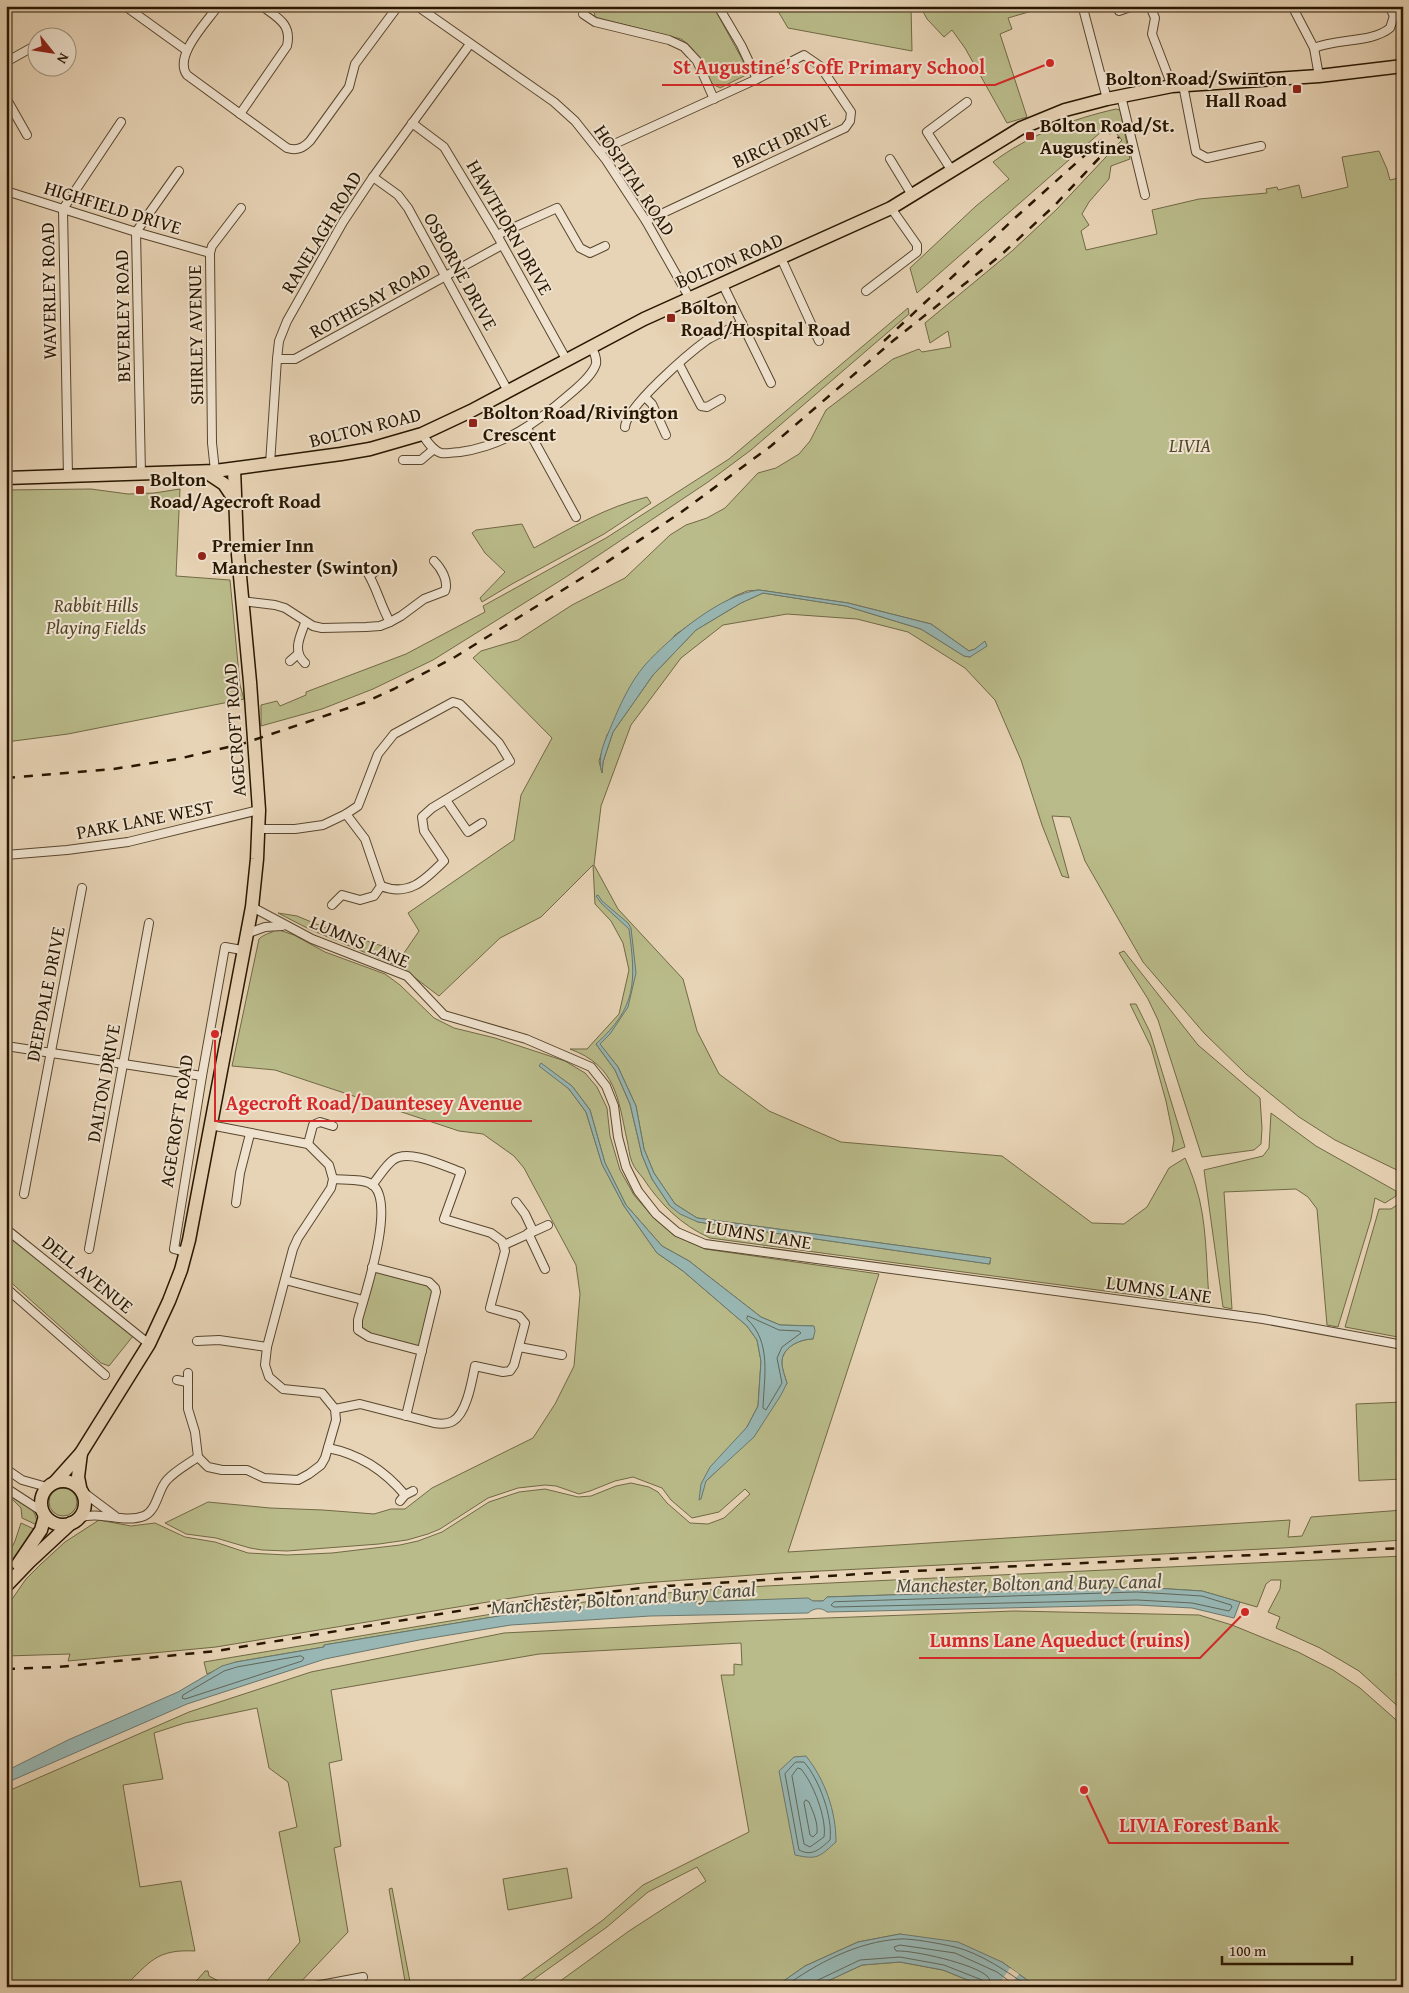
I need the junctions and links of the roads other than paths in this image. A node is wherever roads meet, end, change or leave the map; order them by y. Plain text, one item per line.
1 (126, 6) edge
2 (218, 6) edge
3 (262, 6) edge
4 (398, 6) edge
5 (417, 6) edge
6 (718, 6) edge
7 (1133, 6) edge
8 (1150, 6) edge
9 (1292, 6) edge
10 (1389, 6) edge
11 (1119, 11) dead end
12 (1084, 12) dead end
13 (583, 14) dead end
14 (1403, 14) edge
15 (1394, 16) junction
16 (470, 44) junction
17 (1314, 48) junction
18 (28, 50) edge
19 (186, 50) junction
20 (6, 62) edge
21 (1403, 66) edge
22 (1319, 76) junction
23 (757, 79) junction
24 (1177, 85) junction
25 (1121, 96) junction
26 (6, 98) edge
27 (714, 99) junction
28 (1107, 99) junction
29 (967, 102) dead end
30 (240, 114) junction
31 (122, 122) dead end
32 (412, 124) junction
33 (27, 135) dead end
34 (1261, 146) dead end
35 (599, 151) junction
36 (890, 159) dead end
37 (179, 170) dead end
38 (952, 171) junction
39 (373, 177) junction
40 (6, 191) edge
41 (912, 195) junction
42 (1145, 195) dead end
43 (63, 208) junction
44 (241, 208) dead end
45 (891, 208) junction
46 (646, 221) junction
47 (136, 232) junction
48 (497, 235) junction
49 (502, 245) junction
50 (605, 246) dead end
51 (210, 253) junction
52 (781, 258) junction
53 (446, 277) junction
54 (722, 283) junction
55 (866, 291) dead end
56 (689, 297) junction
57 (742, 323) junction
58 (819, 341) dead end
59 (591, 346) junction
60 (277, 359) junction
61 (566, 359) junction
62 (679, 364) junction
63 (771, 382) dead end
64 (508, 391) junction
65 (645, 397) junction
66 (721, 399) dead end
67 (625, 427) dead end
68 (527, 428) junction
69 (422, 434) junction
70 (666, 435) dead end
71 (434, 449) junction
72 (403, 460) dead end
73 (270, 464) junction
74 (237, 469) junction
75 (211, 471) junction
76 (141, 474) junction
77 (68, 477) junction
78 (6, 478) edge
79 (235, 503) junction
80 (576, 517) dead end
81 (434, 561) dead end
82 (364, 568) dead end
83 (378, 569) dead end
84 (370, 576) junction
85 (242, 602) junction
86 (390, 622) junction
87 (305, 623) junction
88 (298, 654) junction
89 (290, 661) dead end
90 (305, 663) dead end
91 (446, 800) junction
92 (259, 810) junction
93 (346, 814) junction
94 (482, 823) dead end
95 (259, 829) junction
96 (6, 855) edge
97 (381, 886) junction
98 (82, 888) dead end
99 (332, 905) dead end
100 (252, 907) junction
101 (150, 923) dead end
102 (287, 927) junction
103 (246, 934) junction
104 (242, 950) junction
105 (6, 1046) edge
106 (50, 1052) junction
107 (123, 1064) junction
108 (202, 1076) junction
109 (210, 1125) junction
110 (333, 1126) dead end
111 (250, 1134) junction
112 (308, 1144) junction
113 (333, 1179) junction
114 (372, 1185) junction
115 (24, 1194) dead end
116 (516, 1202) dead end
117 (236, 1203) dead end
118 (548, 1225) dead end
119 (6, 1229) edge
120 (530, 1232) junction
121 (504, 1244) junction
122 (89, 1249) dead end
123 (186, 1252) junction
124 (372, 1267) junction
125 (545, 1269) dead end
126 (285, 1280) junction
127 (6, 1288) edge
128 (363, 1300) junction
129 (196, 1340) dead end
130 (149, 1344) junction
131 (1403, 1345) edge
132 (267, 1347) junction
133 (519, 1347) junction
134 (422, 1351) junction
135 (562, 1355) dead end
136 (188, 1373) dead end
137 (105, 1375) dead end
138 (177, 1380) dead end
139 (187, 1382) junction
140 (335, 1409) junction
141 (406, 1416) junction
142 (328, 1448) junction
143 (81, 1453) junction
144 (198, 1457) junction
145 (6, 1469) edge
146 (51, 1485) junction
147 (6, 1488) edge
148 (81, 1490) junction
149 (413, 1491) dead end
150 (44, 1514) junction
151 (117, 1517) junction
152 (75, 1521) junction
153 (6, 1585) edge
154 (363, 1977) dead end
155 (310, 1987) edge

1 - 19 street
2 - 19 street
3 - 30 street
4 - 30 street
5 - 16 street, HOSPITAL ROAD
6 - 23 street
7 - 11 street
8 - 24 street
9 - 17 street
10 - 15 street
12 - 28 street
13 - 27 street
14 - 15 street
15 - 17 street
16 - 32 street, RANELAGH ROAD
16 - 35 street, HOSPITAL ROAD
17 - 22 street
18 - 20 street
19 - 30 street
21 - 22 main road, BOLTON ROAD
22 - 24 main road, BOLTON ROAD
23 - 27 street
23 - 46 street, BIRCH DRIVE
24 - 25 main road, BOLTON ROAD
24 - 34 street
25 - 28 main road, BOLTON ROAD
25 - 42 street
26 - 33 street
27 - 35 street
28 - 38 main road, BOLTON ROAD
29 - 38 street
31 - 43 street, WAVERLEY ROAD
32 - 39 street, RANELAGH ROAD
32 - 48 street, HAWTHORN DRIVE
35 - 46 street, HOSPITAL ROAD
36 - 41 street
37 - 47 street, BEVERLEY ROAD
38 - 41 main road, BOLTON ROAD
39 - 53 street, OSBORNE DRIVE
39 - 60 street, RANELAGH ROAD
40 - 43 street, HIGHFIELD DRIVE
41 - 45 main road, BOLTON ROAD
43 - 47 street, HIGHFIELD DRIVE
43 - 77 street, WAVERLEY ROAD
44 - 51 street, SHIRLEY AVENUE
45 - 52 main road, BOLTON ROAD
45 - 55 street
46 - 56 street, HOSPITAL ROAD
47 - 51 street, HIGHFIELD DRIVE
47 - 76 street, BEVERLEY ROAD
48 - 49 street, HAWTHORN DRIVE
48 - 50 street
49 - 53 street, ROTHESAY ROAD
49 - 61 street, HAWTHORN DRIVE
51 - 75 street, SHIRLEY AVENUE
52 - 54 main road, BOLTON ROAD
52 - 58 street
53 - 60 street, ROTHESAY ROAD
53 - 64 street, OSBORNE DRIVE
54 - 56 main road, BOLTON ROAD
54 - 57 street
56 - 59 main road, BOLTON ROAD
57 - 62 street
57 - 63 street
59 - 61 main road, BOLTON ROAD
59 - 68 street
60 - 73 street, RANELAGH ROAD
61 - 64 main road, BOLTON ROAD
62 - 65 street
62 - 66 street
64 - 69 main road, BOLTON ROAD
65 - 67 street
65 - 70 street
68 - 71 street
68 - 80 street
69 - 71 street
69 - 73 main road, BOLTON ROAD
71 - 72 street
73 - 74 main road, BOLTON ROAD
74 - 75 main road, BOLTON ROAD
74 - 79 main road, AGECROFT ROAD
75 - 76 main road, BOLTON ROAD
75 - 79 main road
76 - 77 main road, BOLTON ROAD
77 - 78 main road, BOLTON ROAD
79 - 85 main road, AGECROFT ROAD
81 - 86 street
82 - 84 street
83 - 84 street
84 - 86 street
85 - 87 street
85 - 92 main road, AGECROFT ROAD
86 - 87 street
87 - 88 street
88 - 89 street
88 - 90 street
91 - 93 street
91 - 94 street
91 - 97 street
92 - 95 main road, AGECROFT ROAD
92 - 96 street, PARK LANE WEST
93 - 95 street
93 - 97 street
95 - 100 main road, AGECROFT ROAD
97 - 99 street
98 - 106 street, DEEPDALE DRIVE
100 - 102 street, LUMNS LANE
100 - 103 main road, AGECROFT ROAD
101 - 107 street, DALTON DRIVE
102 - 103 street
102 - 131 street, LUMNS LANE
103 - 104 main road, AGECROFT ROAD
104 - 108 street, AGECROFT ROAD
104 - 109 main road, AGECROFT ROAD
105 - 106 street
106 - 107 street
106 - 115 street, DEEPDALE DRIVE
107 - 108 street
107 - 122 street, DALTON DRIVE
108 - 123 street, AGECROFT ROAD
109 - 111 street
109 - 123 main road, AGECROFT ROAD
110 - 112 street
111 - 112 street
111 - 117 street
112 - 113 street
113 - 114 street
113 - 126 street
114 - 121 street
114 - 124 street
116 - 120 street
118 - 120 street
119 - 130 street, DELL AVENUE
120 - 121 street
120 - 125 street
121 - 133 street
123 - 130 main road, AGECROFT ROAD
124 - 128 street
124 - 134 street
126 - 128 street
126 - 132 street
127 - 137 street
128 - 134 street
129 - 132 street
130 - 143 main road, AGECROFT ROAD
132 - 140 street
133 - 135 street
133 - 141 street
134 - 141 street
136 - 139 street
138 - 139 street
139 - 144 street
140 - 141 street
140 - 142 street
142 - 144 street
142 - 149 street
143 - 146 main road, AGECROFT ROAD
143 - 148 main road, AGECROFT ROAD
144 - 151 street
145 - 146 street
146 - 148 main road
146 - 150 main road
147 - 150 street
148 - 151 street
148 - 152 main road
150 - 152 main road
150 - 153 main road
151 - 152 street
152 - 153 main road
154 - 155 street

